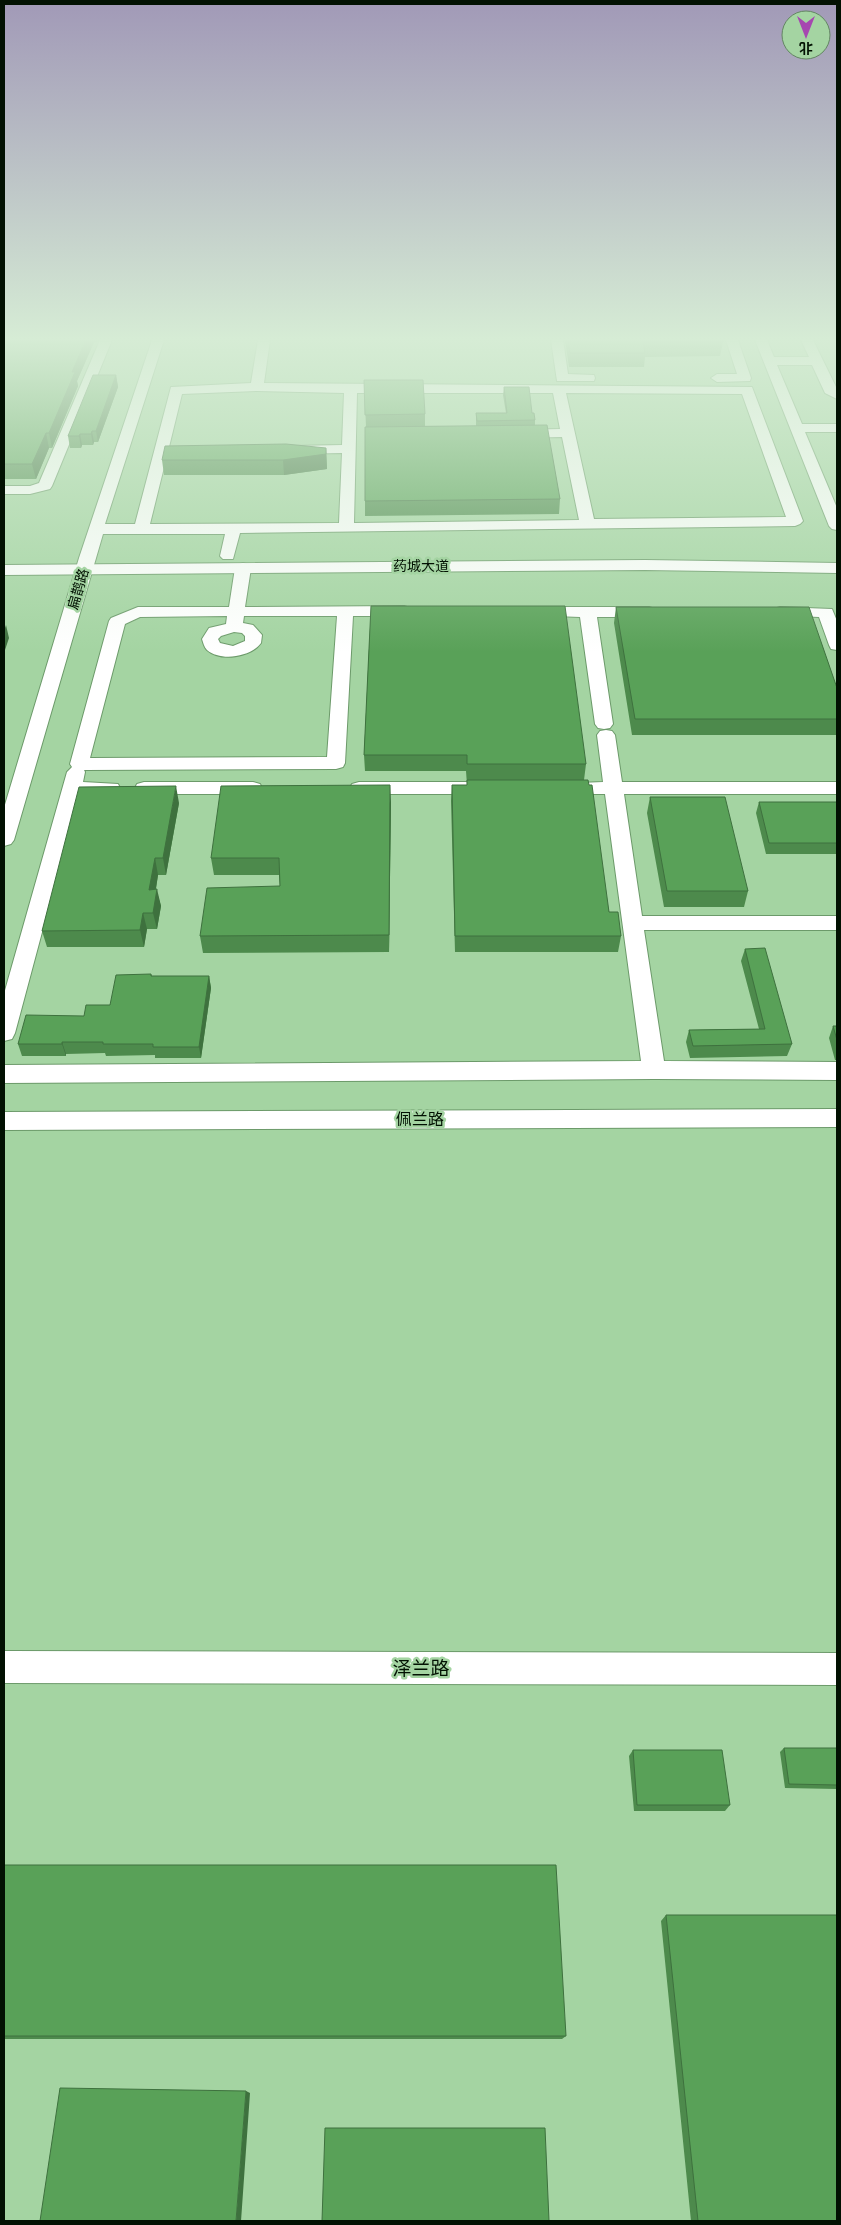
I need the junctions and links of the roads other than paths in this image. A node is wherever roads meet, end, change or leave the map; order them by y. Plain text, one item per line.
1 (63, 444) edge
2 (124, 444) edge
3 (162, 444) edge
4 (325, 444) edge
5 (353, 444) edge
6 (570, 444) edge
7 (767, 444) edge
8 (803, 444) edge
9 (280, 450) edge
10 (160, 451) junction
11 (210, 451) edge
12 (4, 490) edge
13 (587, 524) junction
14 (837, 526) edge
15 (346, 527) junction
16 (96, 529) junction
17 (141, 529) junction
18 (233, 529) junction
19 (228, 556) junction
20 (837, 557) edge
21 (4, 558) edge
22 (86, 563) junction
23 (244, 568) junction
24 (837, 568) edge
25 (4, 570) edge
26 (345, 611) junction
27 (423, 611) edge
28 (520, 612) edge
29 (588, 612) junction
30 (667, 612) edge
31 (766, 612) edge
32 (235, 619) junction
33 (837, 645) edge
34 (605, 730) joint
35 (79, 764) junction
36 (339, 777) junction
37 (72, 788) junction
38 (267, 788) edge
39 (504, 788) edge
40 (544, 788) edge
41 (614, 788) junction
42 (837, 788) edge
43 (4, 840) edge
44 (633, 922) junction
45 (837, 923) edge
46 (4, 1033) edge
47 (654, 1070) junction
48 (837, 1071) edge
49 (4, 1074) edge
50 (837, 1118) edge
51 (4, 1121) edge
52 (4, 1667) edge
53 (837, 1669) edge

1 - 12 street
2 - 16 street, 扁鹊路
3 - 10 street
4 - 9 street
5 - 15 street
6 - 13 street
7 - 13 street
8 - 14 street
10 - 11 street
10 - 17 street
13 - 15 street
15 - 18 street
16 - 17 street
16 - 22 street, 扁鹊路
17 - 18 street
18 - 19 street
19 - 20 main road, 药城大道
19 - 22 main road, 药城大道
21 - 22 main road, 药城大道
22 - 23 main road, 药城大道
22 - 25 main road, 药城大道
22 - 43 street, 扁鹊路
23 - 24 main road, 药城大道
23 - 32 street
26 - 27 street
26 - 32 street
26 - 36 street
28 - 29 street
29 - 30 street
29 - 34 street
31 - 33 street
32 - 35 street
34 - 41 lane
35 - 36 street
35 - 37 street
36 - 39 street
37 - 38 street
37 - 46 street
40 - 41 street
41 - 42 street
41 - 44 lane
44 - 45 street
44 - 47 lane
47 - 48 lane
47 - 49 street
50 - 51 street, 佩兰路
52 - 53 street, 泽兰路

